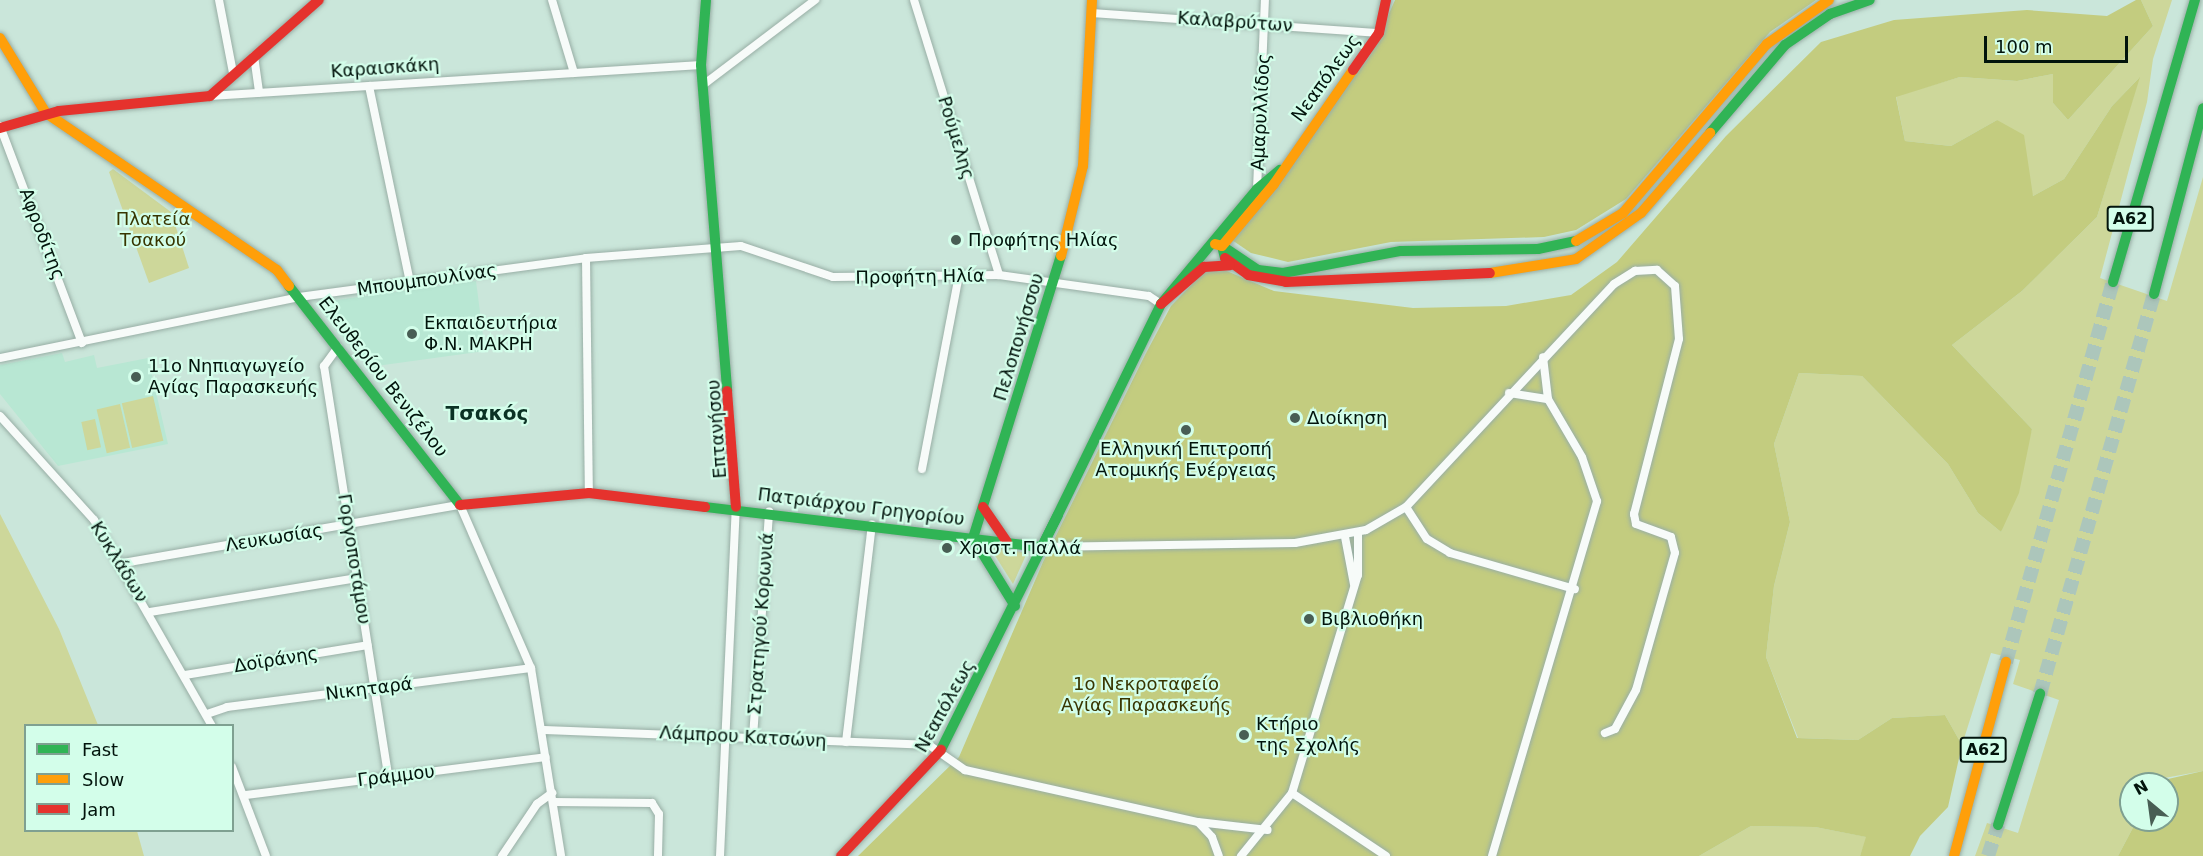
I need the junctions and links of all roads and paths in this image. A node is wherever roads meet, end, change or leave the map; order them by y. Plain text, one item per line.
1 (219, 0) edge
2 (319, 0) edge
3 (552, 0) edge
4 (706, 0) edge
5 (815, 0) edge
6 (914, 0) edge
7 (1092, 0) edge
8 (1265, 0) edge
9 (1386, 0) edge
10 (1829, 0) edge
11 (1870, 0) edge
12 (2195, 0) edge
13 (1092, 13) junction
14 (1265, 24) junction
15 (1379, 33) junction
16 (0, 38) edge
17 (253, 54) junction
18 (701, 65) junction
19 (232, 73) junction
20 (574, 73) junction
21 (703, 85) junction
22 (369, 86) junction
23 (259, 93) junction
24 (210, 96) junction
25 (2203, 108) edge
26 (71, 111) junction
27 (46, 113) junction
28 (56, 120) junction
29 (0, 127) edge
30 (1280, 170) junction
31 (1257, 189) junction
32 (1222, 246) junction
33 (1204, 248) junction
34 (716, 249) junction
35 (586, 258) junction
36 (1230, 265) junction
37 (959, 275) junction
38 (999, 275) junction
39 (2113, 282) tunnel mouth
40 (410, 283) junction
41 (1053, 287) junction
42 (2154, 294) tunnel mouth
43 (299, 297) junction
44 (1161, 304) junction
45 (82, 343) junction
46 (338, 347) junction
47 (1543, 357) junction
48 (0, 358) edge
49 (1509, 393) junction
50 (1548, 399) junction
51 (0, 416) edge
52 (922, 469) dead end
53 (589, 493) junction
54 (460, 505) junction
55 (736, 507) junction
56 (983, 507) junction
57 (1406, 507) junction
58 (769, 512) junction
59 (873, 525) junction
60 (349, 526) junction
61 (1358, 533) junction
62 (1345, 537) junction
63 (973, 538) junction
64 (1007, 542) junction
65 (1042, 547) junction
66 (123, 563) junction
67 (357, 578) junction
68 (1354, 585) junction
69 (1575, 589) junction
70 (1014, 606) junction
71 (150, 612) junction
72 (368, 645) junction
73 (2006, 662) tunnel mouth
74 (531, 668) junction
75 (185, 675) junction
76 (374, 689) junction
77 (2040, 694) tunnel mouth
78 (207, 714) junction
79 (211, 724) edge
80 (542, 730) junction
81 (1605, 733) dead end
82 (724, 736) junction
83 (753, 737) junction
84 (846, 742) junction
85 (942, 750) junction
86 (546, 757) junction
87 (234, 771) edge
88 (388, 777) junction
89 (552, 793) junction
90 (1292, 793) junction
91 (246, 795) junction
92 (553, 802) junction
93 (1198, 822) junction
94 (1998, 825) tunnel mouth
95 (1268, 830) junction
96 (266, 856) edge
97 (502, 856) edge
98 (561, 856) edge
99 (658, 856) edge
100 (720, 856) edge
101 (841, 856) edge
102 (1219, 856) edge
103 (1241, 856) edge
104 (1386, 856) edge
105 (1492, 856) edge
106 (1954, 856) edge

1 - 19 street
2 - 17 main road
3 - 20 street
4 - 18 main road, Επτανήσου
5 - 21 street
6 - 38 street, Ρούμελης
7 - 13 main road, Πελοπονήσσου
8 - 14 street, Αμαρυλλίδος
9 - 15 main road, Νεαπόλεως
10 - 32 main road
11 - 36 main road
12 - 39 main road, Α62
13 - 14 street, Καλαβρύτων
13 - 41 main road, Πελοπονήσσου
14 - 15 street, Καλαβρύτων
14 - 31 street, Αμαρυλλίδος
15 - 30 main road, Νεαπόλεως
16 - 27 main road, Ελευθερίου Βενιζέλου
17 - 19 main road
17 - 23 street
18 - 20 street, Καραισκάκη
18 - 21 main road, Επτανήσου
19 - 24 main road
20 - 22 street, Καραισκάκη
21 - 34 main road, Επτανήσου
22 - 23 street, Καραισκάκη
22 - 40 street
23 - 24 street, Καραισκάκη
24 - 26 main road, Καραισκάκη
25 - 42 main road, Α62
26 - 27 main road, Καραισκάκη
26 - 28 main road, Καραισκάκη
27 - 28 main road, Ελευθερίου Βενιζέλου
27 - 29 main road, Καραισκάκη
28 - 43 main road, Ελευθερίου Βενιζέλου
29 - 45 street, Αφροδίτης
30 - 31 main road
30 - 32 main road
31 - 33 main road
32 - 33 main road
32 - 36 main road
33 - 44 main road
34 - 35 street, Μπουμπουλίνας
34 - 37 street, Προφήτη Ηλία
34 - 55 main road, Επτανήσου
35 - 40 street, Μπουμπουλίνας
35 - 53 street
36 - 44 main road
37 - 38 street, Προφήτη Ηλία
37 - 52 street
38 - 41 street, Προφήτη Ηλία
40 - 43 street, Μπουμπουλίνας
41 - 44 street, Προφήτη Ηλία
41 - 56 main road, Πελοπονήσσου
43 - 45 street, Μπουμπουλίνας
43 - 46 main road, Ελευθερίου Βενιζέλου
44 - 65 main road, Νεαπόλεως
45 - 48 street, Μπουμπουλίνας
46 - 54 main road, Ελευθερίου Βενιζέλου
46 - 60 street, Γοργοποτάμου
47 - 49 street
47 - 50 street
47 - 81 street
49 - 50 street
49 - 57 street
50 - 69 street
51 - 66 street, Κυκλάδων
53 - 54 main road, Πατριάρχου Γρηγορίου
53 - 55 main road, Πατριάρχου Γρηγορίου
54 - 60 street, Λευκωσίας
54 - 74 street, Ελευθερίου Βενιζέλου
55 - 58 main road, Πατριάρχου Γρηγορίου
55 - 82 street, Επτανήσου
56 - 63 main road, Πελοπονήσσου
56 - 64 main road
57 - 61 street
57 - 69 street
58 - 59 main road, Πατριάρχου Γρηγορίου
58 - 83 street, Στρατηγού Κορωνιά
59 - 63 main road, Πατριάρχου Γρηγορίου
59 - 84 street
60 - 66 street, Λευκωσίας
60 - 67 street, Γοργοποτάμου
61 - 62 street
61 - 68 street
62 - 65 street
62 - 68 street
63 - 64 main road, Πατριάρχου Γρηγορίου
63 - 70 main road
64 - 65 main road, Πατριάρχου Γρηγορίου
65 - 70 main road, Νεαπόλεως
66 - 71 street, Κυκλάδων
67 - 71 street
67 - 72 street, Γοργοποτάμου
68 - 90 street
69 - 105 street
70 - 85 main road, Νεαπόλεως
71 - 75 street, Κυκλάδων
72 - 75 street, Δοϊράνης
72 - 76 street, Γοργοποτάμου
73 - 106 main road, Α62
74 - 76 street, Νικηταρά
74 - 80 street, Ελευθερίου Βενιζέλου
75 - 78 street, Κυκλάδων
76 - 78 street, Νικηταρά
76 - 88 street, Γοργοποτάμου
77 - 94 main road, Α62
78 - 79 street, Κυκλάδων
80 - 82 street, Λάμπρου Κατσώνη
80 - 86 street, Ελευθερίου Βενιζέλου
82 - 83 street, Λάμπρου Κατσώνη
82 - 100 street, Επτανήσου
83 - 84 street, Λάμπρου Κατσώνη
84 - 85 street, Λάμπρου Κατσώνη
85 - 93 street
85 - 101 main road, Νεαπόλεως
86 - 88 street, Γράμμου
86 - 89 street, Ελευθερίου Βενιζέλου
87 - 91 street
88 - 91 street, Γράμμου
89 - 92 street, Ελευθερίου Βενιζέλου
89 - 97 street
90 - 95 street
90 - 104 street
91 - 96 street
92 - 98 street, Ελευθερίου Βενιζέλου
92 - 99 street
93 - 95 street
93 - 102 street
95 - 103 street

